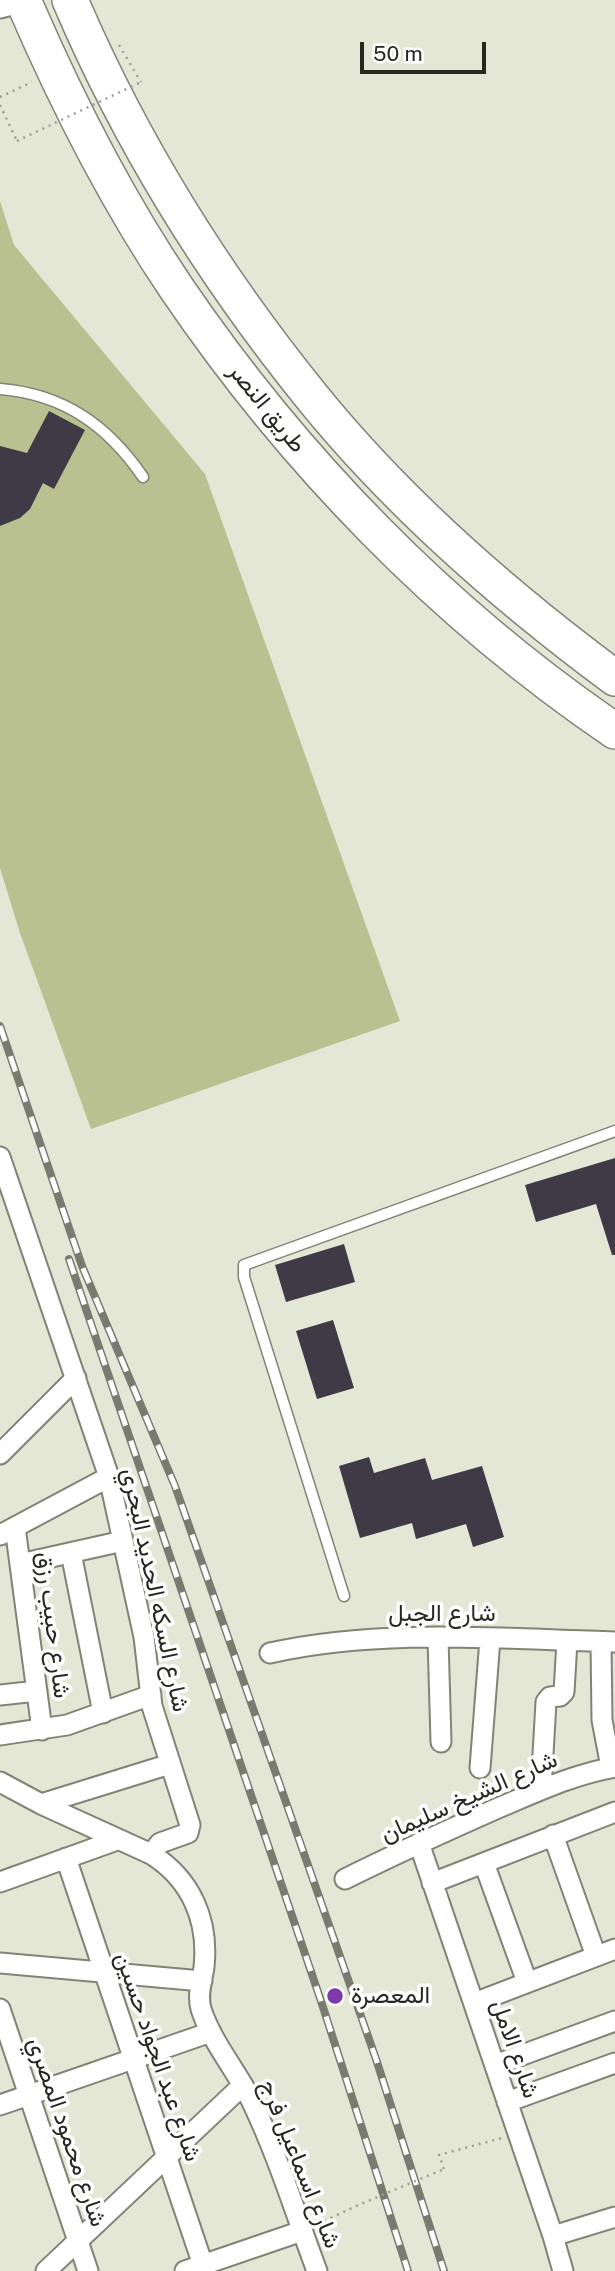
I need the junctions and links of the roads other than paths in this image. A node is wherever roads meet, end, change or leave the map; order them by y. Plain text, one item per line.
1 (69, 0) edge
2 (15, 3) edge
3 (0, 389) edge
4 (143, 477) dead end
5 (615, 678) edge
6 (615, 731) edge
7 (615, 1131) edge
8 (1, 1161) edge
9 (76, 1378) junction
10 (0, 1454) edge
11 (110, 1478) junction
12 (8, 1531) edge
13 (123, 1541) junction
14 (71, 1553) junction
15 (20, 1564) junction
16 (344, 1597) dead end
17 (438, 1638) junction
18 (490, 1639) junction
19 (567, 1641) junction
20 (608, 1642) edge
21 (270, 1653) dead end
22 (37, 1691) junction
23 (0, 1695) edge
24 (151, 1695) junction
25 (103, 1713) junction
26 (42, 1730) junction
27 (0, 1735) edge
28 (441, 1742) dead end
29 (170, 1764) junction
30 (613, 1767) edge
31 (480, 1768) dead end
32 (0, 1782) edge
33 (541, 1789) junction
34 (41, 1804) junction
35 (615, 1812) edge
36 (554, 1835) junction
37 (117, 1840) junction
38 (419, 1843) junction
39 (151, 1854) junction
40 (66, 1858) junction
41 (484, 1863) junction
42 (345, 1879) dead end
43 (0, 1882) edge
44 (432, 1883) junction
45 (606, 1952) edge
46 (0, 1963) edge
47 (104, 1972) junction
48 (202, 1981) junction
49 (527, 1982) junction
50 (474, 2003) junction
51 (0, 2009) edge
52 (615, 2021) edge
53 (211, 2032) junction
54 (133, 2059) junction
55 (615, 2063) edge
56 (495, 2065) junction
57 (243, 2085) junction
58 (29, 2096) junction
59 (507, 2102) junction
60 (0, 2105) edge
61 (167, 2159) junction
62 (615, 2217) edge
63 (302, 2231) junction
64 (553, 2236) junction
65 (78, 2240) junction
66 (197, 2269) edge
67 (46, 2271) edge
68 (88, 2271) edge
69 (317, 2271) edge
70 (563, 2271) edge

1 - 5 highway, طريق النصر
2 - 6 highway, طريق النصر
3 - 4 lane
7 - 16 lane
8 - 9 street, شارع السكه الحديد البحري
9 - 10 street
9 - 11 street, شارع السكه الحديد البحري
11 - 12 street
11 - 13 street, شارع السكه الحديد البحري
12 - 15 street, شارع حبيب رزق
13 - 14 street
13 - 24 street, شارع السكه الحديد البحري
14 - 15 street
14 - 25 street
15 - 22 street, شارع حبيب رزق
17 - 18 street, شارع الجبل
17 - 21 street, شارع الجبل
17 - 28 street
18 - 19 street, شارع الجبل
18 - 31 street
19 - 20 street, شارع الجبل
19 - 33 street
20 - 30 street
22 - 23 street
22 - 26 street, شارع حبيب رزق
24 - 25 street
24 - 29 street, شارع السكه الحديد البحري
25 - 26 street
26 - 27 street
29 - 34 street
29 - 39 street, شارع السكه الحديد البحري
30 - 33 street, شارع الشيخ سليمان
32 - 34 street, شارع اسماعيل فرج
33 - 38 street, شارع الشيخ سليمان
34 - 37 street, شارع اسماعيل فرج
35 - 36 street
36 - 41 street
36 - 45 street
37 - 39 street, شارع اسماعيل فرج
37 - 40 street
38 - 42 street, شارع الشيخ سليمان
38 - 44 street, شارع الامل
39 - 48 street, شارع اسماعيل فرج
40 - 43 street
40 - 47 street, شارع عبد الجواد حسين
41 - 44 street
41 - 49 street
44 - 50 street, شارع الامل
45 - 49 street
46 - 47 street
47 - 48 street
47 - 54 street, شارع عبد الجواد حسين
48 - 53 street, شارع اسماعيل فرج
49 - 50 street
50 - 56 street, شارع الامل
51 - 58 street, شارع محمود المصري
52 - 56 street
53 - 54 street
53 - 57 street, شارع اسماعيل فرج
54 - 58 street
54 - 61 street, شارع عبد الجواد حسين
55 - 59 street
56 - 59 street, شارع الامل
57 - 61 street
57 - 63 street, شارع اسماعيل فرج
58 - 60 street
58 - 65 street, شارع محمود المصري
59 - 64 street, شارع الامل
61 - 65 street
61 - 66 street, شارع عبد الجواد حسين
62 - 64 street
63 - 66 street
63 - 69 street, شارع اسماعيل فرج
64 - 70 street, شارع الامل
65 - 67 street
65 - 68 street, شارع محمود المصري

